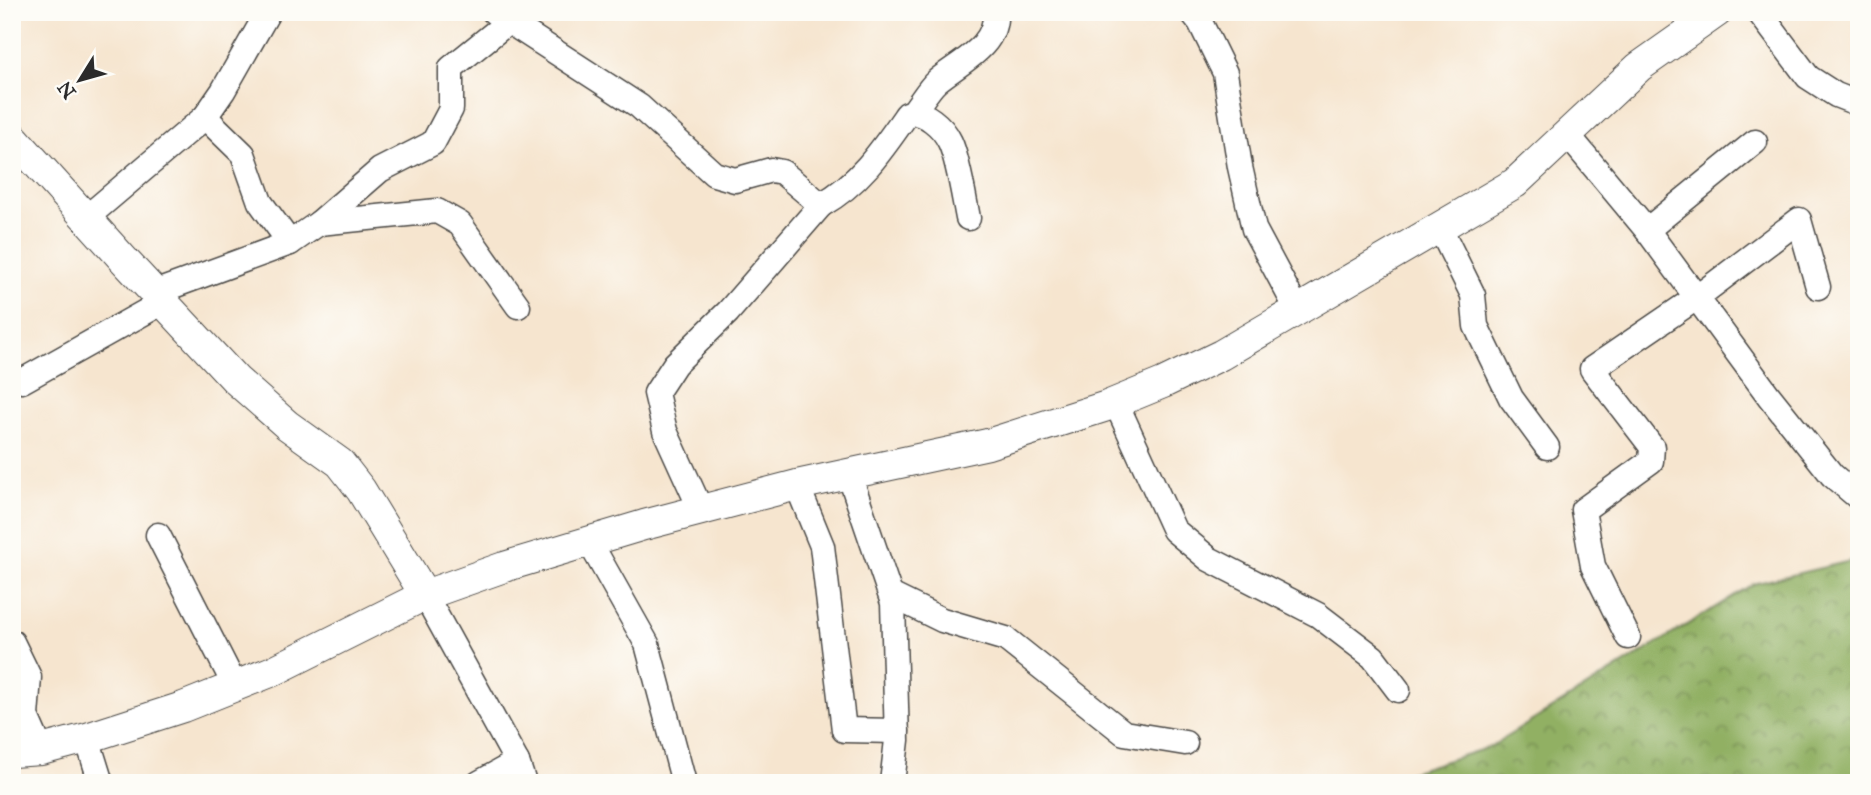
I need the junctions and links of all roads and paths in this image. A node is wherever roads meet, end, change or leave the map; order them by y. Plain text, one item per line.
1 (268, 12) edge
2 (995, 12) edge
3 (1192, 12) edge
4 (1717, 12) edge
5 (1759, 12) edge
6 (501, 17) edge
7 (1859, 104) edge
8 (913, 112) junction
9 (205, 117) junction
10 (1567, 134) junction
11 (12, 136) edge
12 (1755, 142) dead end
13 (821, 205) junction
14 (86, 218) junction
15 (968, 218) dead end
16 (319, 223) junction
17 (1440, 228) junction
18 (1647, 230) junction
19 (290, 243) junction
20 (1818, 287) dead end
21 (159, 297) junction
22 (1696, 298) junction
23 (518, 306) dead end
24 (1298, 311) junction
25 (22, 381) dead end
26 (1116, 403) junction
27 (1548, 447) dead end
28 (849, 474) junction
29 (797, 485) junction
30 (1859, 498) edge
31 (701, 510) junction
32 (158, 535) dead end
33 (589, 541) junction
34 (425, 595) junction
35 (891, 595) junction
36 (1628, 637) dead end
37 (12, 642) edge
38 (235, 686) junction
39 (1398, 690) dead end
40 (897, 731) junction
41 (87, 738) junction
42 (1185, 743) dead end
43 (27, 751) edge
44 (521, 772) edge
45 (101, 783) edge
46 (479, 783) edge
47 (684, 783) edge
48 (892, 783) edge

1 - 9 street
2 - 8 street
3 - 24 street
4 - 10 street
5 - 7 street
6 - 13 street
6 - 16 street
8 - 13 street
8 - 15 street
9 - 14 street
9 - 19 street
10 - 17 street
10 - 18 street
11 - 14 street
12 - 18 street
13 - 31 street
14 - 21 street
16 - 19 street
16 - 23 street
17 - 24 street
17 - 27 street
18 - 22 street
19 - 21 street
20 - 22 street
21 - 25 street
21 - 34 street
22 - 30 street
22 - 36 street
24 - 26 street
26 - 28 street
26 - 39 street
28 - 29 street
28 - 35 street
29 - 31 street
29 - 40 street
31 - 33 street
32 - 38 street
33 - 34 street
33 - 47 street
34 - 38 street
34 - 44 street
35 - 40 street
35 - 42 street
37 - 43 street
38 - 41 street
40 - 48 street
41 - 43 street
41 - 45 street
44 - 46 street

